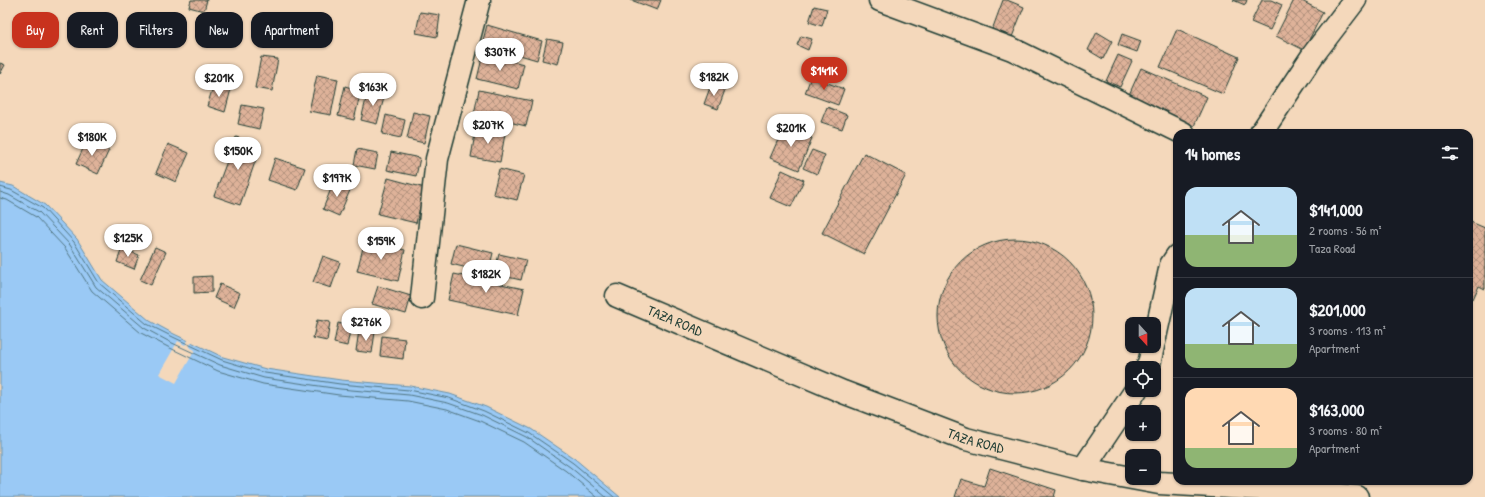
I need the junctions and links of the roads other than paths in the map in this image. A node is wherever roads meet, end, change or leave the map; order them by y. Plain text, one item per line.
1 (479, 0) edge
2 (880, 0) edge
3 (1355, 0) edge
4 (1175, 129) edge
5 (1264, 129) edge
6 (1173, 261) edge
7 (617, 296) dead end
8 (422, 298) dead end
9 (1159, 317) edge
10 (1131, 397) edge
11 (1083, 469) junction
12 (1173, 484) edge
13 (1194, 485) edge
14 (1357, 497) edge

1 - 8 street
2 - 4 street
3 - 5 street
6 - 9 street
7 - 11 street, TAZA ROAD
10 - 11 street
11 - 12 street, TAZA ROAD
13 - 14 street, TAZA ROAD

